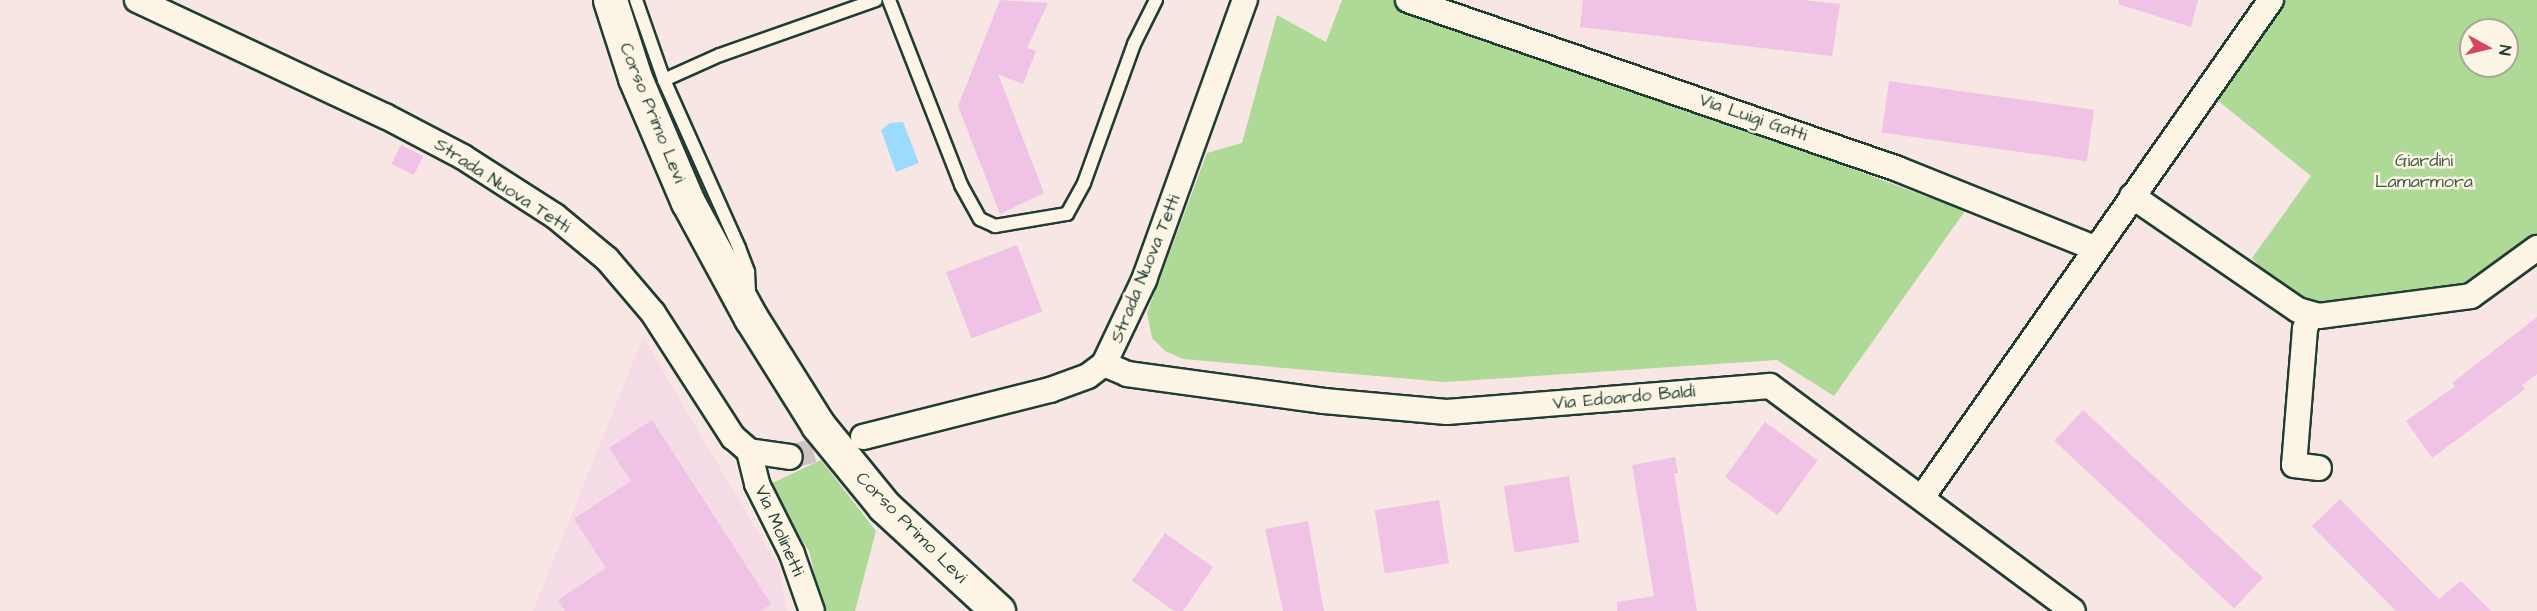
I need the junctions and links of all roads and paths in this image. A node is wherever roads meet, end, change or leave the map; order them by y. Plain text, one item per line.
1 (137, 0) edge
2 (610, 0) edge
3 (636, 0) edge
4 (876, 0) edge
5 (890, 0) edge
6 (1155, 0) edge
7 (1245, 0) edge
8 (1408, 0) edge
9 (2271, 0) edge
10 (664, 80) junction
11 (2132, 196) junction
12 (2095, 248) junction
13 (2537, 248) edge
14 (2310, 315) junction
15 (751, 318) junction
16 (1104, 364) junction
17 (863, 437) tunnel mouth
18 (749, 451) junction
19 (790, 457) tunnel mouth
20 (2319, 468) dead end
21 (1923, 496) junction
22 (812, 611) edge
23 (998, 611) edge
24 (2073, 611) edge

1 - 18 street, Strada Nuova Tetti
2 - 15 main road, Corso Primo Levi
3 - 10 lane, Corso Primo Levi
4 - 10 lane
5 - 6 lane
7 - 16 street, Strada Nuova Tetti
8 - 12 street, Via Luigi Gatti
9 - 11 street
10 - 15 lane, Corso Primo Levi
11 - 12 street
11 - 14 street
12 - 21 street
13 - 14 street
14 - 20 street
15 - 23 main road, Corso Primo Levi
16 - 17 street, Strada Nuova Tetti
16 - 21 street, Via Edoardo Baldi
18 - 19 street
18 - 22 street, Via Molinetti
21 - 24 street, Via Edoardo Baldi

